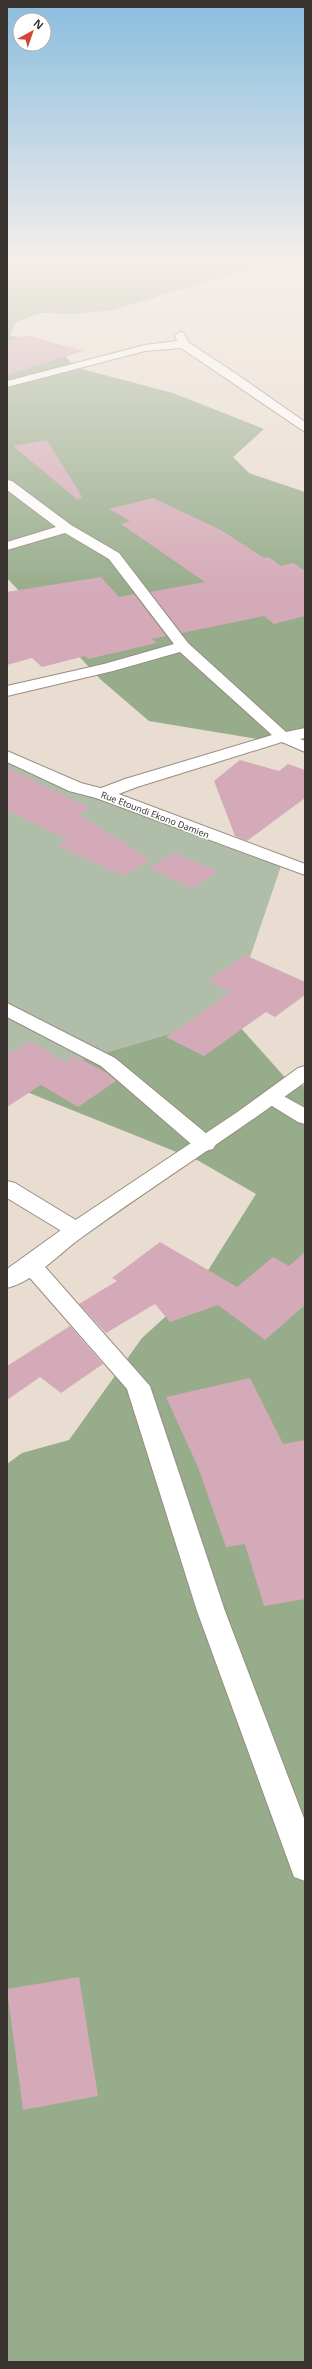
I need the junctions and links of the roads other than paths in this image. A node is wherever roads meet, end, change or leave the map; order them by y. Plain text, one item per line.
1 (47, 374) edge
2 (229, 374) edge
3 (7, 384) edge
4 (305, 428) edge
5 (7, 484) edge
6 (66, 528) junction
7 (7, 546) edge
8 (183, 646) junction
9 (7, 691) edge
10 (305, 733) edge
11 (283, 737) junction
12 (305, 747) edge
13 (7, 756) edge
14 (102, 794) junction
15 (305, 870) edge
16 (7, 1009) edge
17 (305, 1072) edge
18 (271, 1097) junction
19 (305, 1117) edge
20 (205, 1144) junction
21 (7, 1188) edge
22 (76, 1230) junction
23 (31, 1265) junction
24 (7, 1280) edge
25 (305, 1867) edge

1 - 3 street
2 - 4 street
5 - 6 street
6 - 7 street
6 - 8 street
8 - 9 street
8 - 11 street
10 - 11 street
11 - 12 street
11 - 14 street
13 - 14 street, Rue Etoundi Ekono Damien
14 - 15 street, Rue Etoundi Ekono Damien
16 - 20 street
17 - 18 street
18 - 19 street
18 - 20 street
20 - 22 street
21 - 22 street
22 - 23 street
23 - 24 street
23 - 25 street

